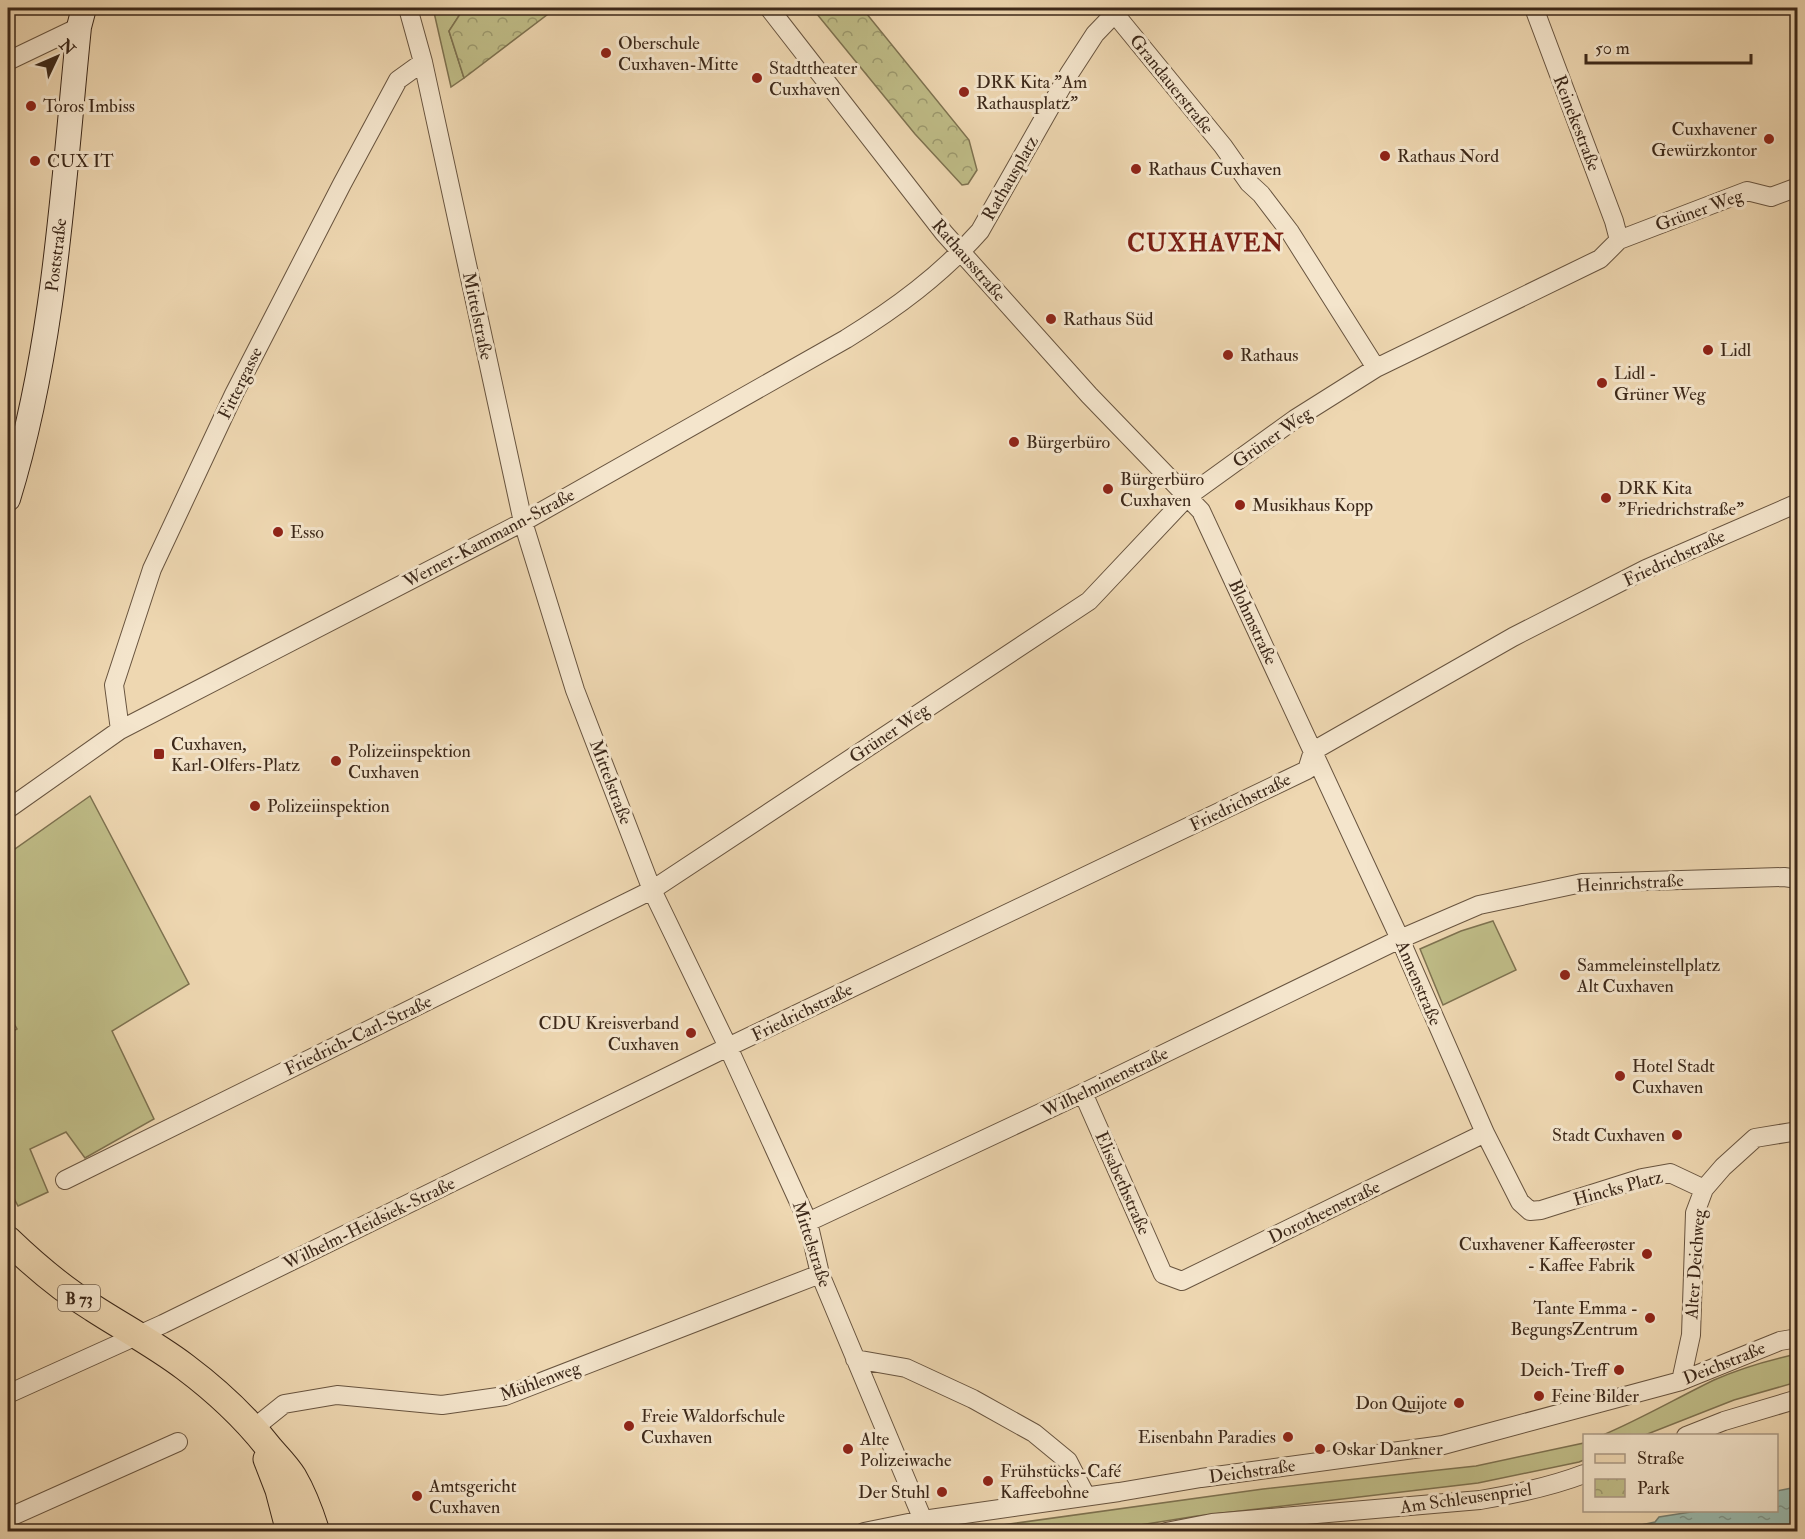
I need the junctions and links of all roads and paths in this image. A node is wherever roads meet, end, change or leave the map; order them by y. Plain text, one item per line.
1 (408, 8) edge
2 (769, 8) edge
3 (1534, 8) edge
4 (1115, 9) edge
5 (81, 17) edge
6 (8, 61) edge
7 (423, 62) junction
8 (1797, 187) edge
9 (1620, 240) junction
10 (961, 252) junction
11 (1376, 368) junction
12 (16, 442) edge
13 (1187, 497) junction
14 (8, 499) edge
15 (1797, 503) edge
16 (523, 522) junction
17 (120, 730) junction
18 (1313, 750) junction
19 (8, 809) edge
20 (1797, 879) edge
21 (652, 890) junction
22 (1400, 939) junction
23 (728, 1047) junction
24 (1083, 1093) junction
25 (1797, 1131) edge
26 (1485, 1133) junction
27 (65, 1180) dead end
28 (1704, 1189) junction
29 (1530, 1211) joint
30 (808, 1222) junction
31 (8, 1240) edge
32 (820, 1274) junction
33 (1163, 1274) joint
34 (138, 1335) junction
35 (1797, 1338) edge
36 (855, 1359) junction
37 (1681, 1381) junction
38 (8, 1394) edge
39 (1797, 1399) edge
40 (254, 1428) junction
41 (1691, 1434) edge
42 (178, 1442) dead end
43 (1583, 1474) edge
44 (1086, 1496) junction
45 (8, 1518) edge
46 (923, 1520) junction
47 (290, 1532) edge
48 (316, 1532) edge
49 (864, 1532) edge
50 (1166, 1532) edge

1 - 7 street, Mittelstraße
2 - 10 street, Rathausstraße
3 - 9 street, Reinekestraße
4 - 10 street, Rathausplatz
4 - 11 street, Grandauerstraße
5 - 6 street
5 - 12 street, Poststraße
7 - 16 street, Mittelstraße
7 - 17 street, Fittergasse
8 - 9 street, Grüner Weg
9 - 11 street, Grüner Weg
10 - 13 street, Rathausstraße
10 - 16 street, Werner-Kammann-Straße
11 - 13 street, Grüner Weg
12 - 14 street, Poststraße
13 - 18 street, Blohmstraße
13 - 21 street, Grüner Weg
15 - 18 street, Friedrichstraße
16 - 17 street, Werner-Kammann-Straße
16 - 21 street, Mittelstraße
17 - 19 street, Werner-Kammann-Straße
18 - 22 street, Annenstraße
18 - 23 street, Friedrichstraße
20 - 22 street, Heinrichstraße
21 - 23 street, Mittelstraße
21 - 27 street, Friedrich-Carl-Straße
22 - 24 street, Wilhelminenstraße
22 - 26 street, Annenstraße
23 - 30 street, Mittelstraße
23 - 34 street, Wilhelm-Heidsiek-Straße
24 - 30 street, Wilhelminenstraße
24 - 33 street, Elisabethstraße
25 - 28 street, Alter Deichweg
26 - 29 street, Annenstraße
26 - 33 street, Dorotheenstraße
28 - 29 street, Hincks Platz
28 - 37 street, Alter Deichweg
30 - 32 street, Mittelstraße
31 - 34 main road, B 73
32 - 36 street, Mittelstraße
32 - 40 street, Mühlenweg
34 - 38 street, Wilhelm-Heidsiek-Straße
34 - 40 main road, B 73
35 - 37 street, Deichstraße
36 - 44 street
36 - 46 street, Mittelstraße
37 - 44 street, Deichstraße
39 - 41 street
40 - 47 main road, B 73
40 - 48 main road, B 73
42 - 45 street
43 - 50 street, Am Schleusenpriel
44 - 46 street, Deichstraße
46 - 49 street, Deichstraße

